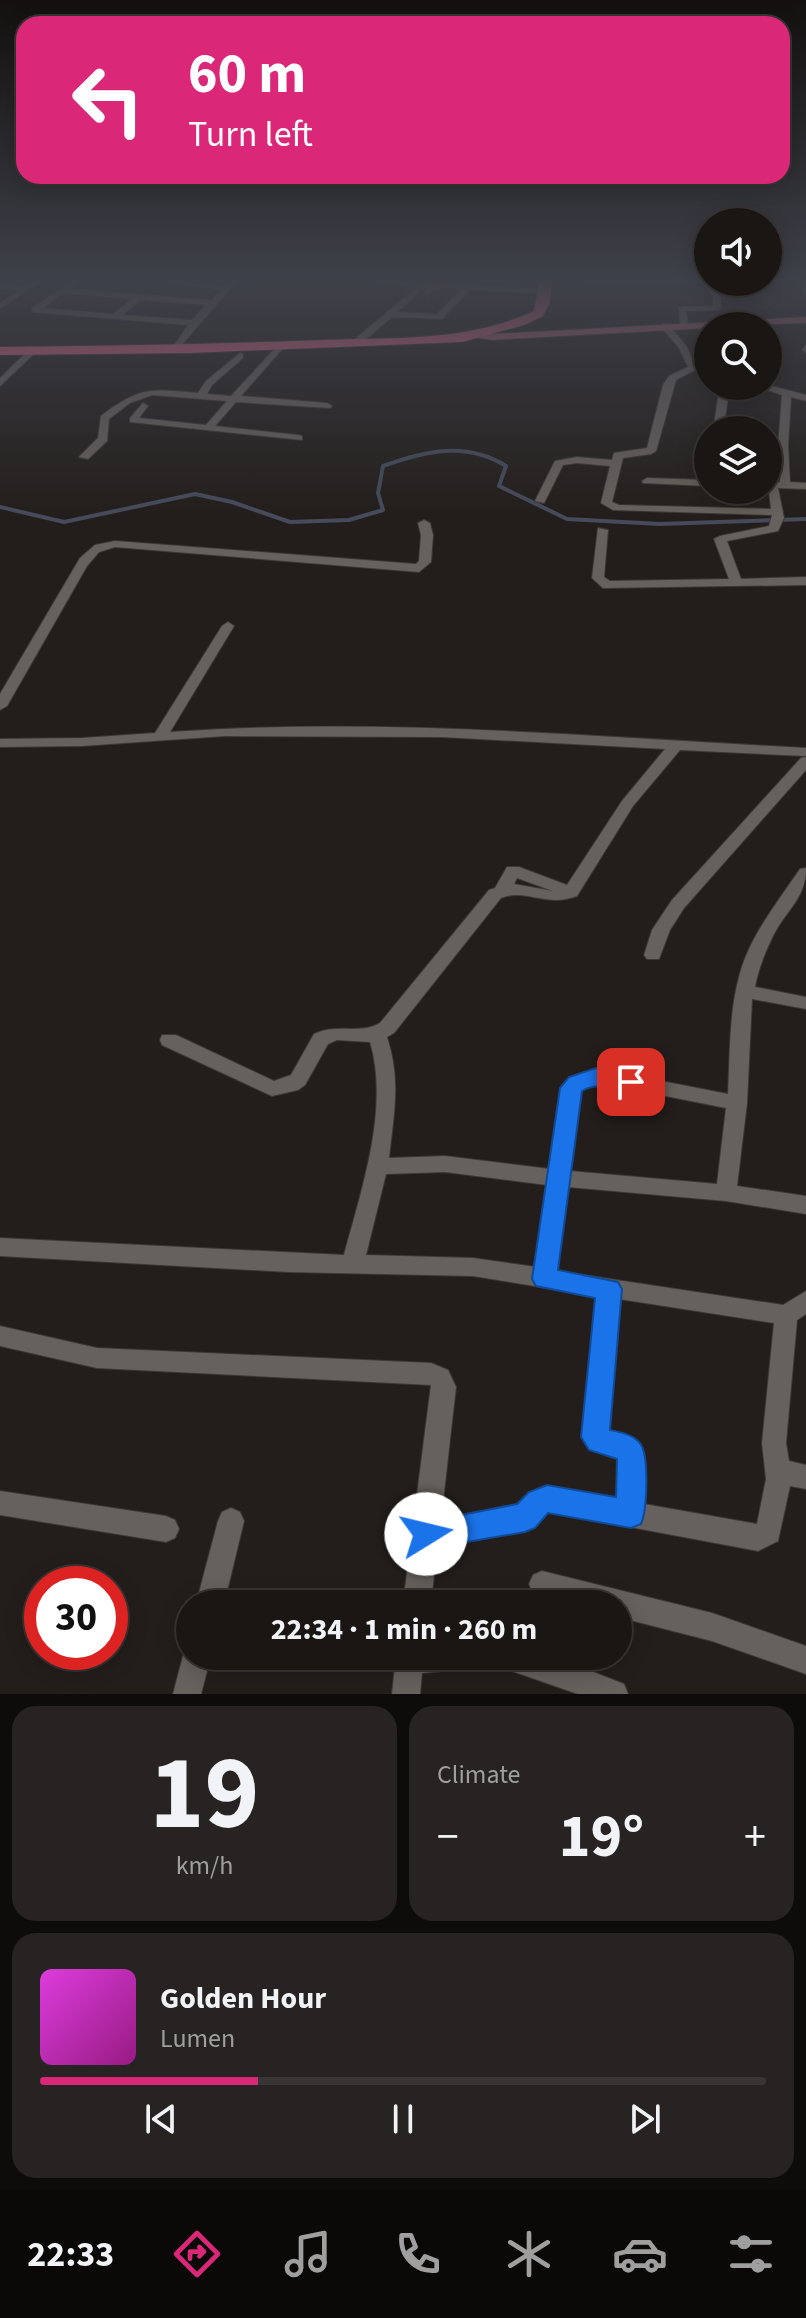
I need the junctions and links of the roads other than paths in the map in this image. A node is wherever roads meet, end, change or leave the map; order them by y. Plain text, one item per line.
1 (25, 359) edge
2 (236, 359) edge
3 (268, 359) edge
4 (690, 359) edge
5 (694, 367) joint
6 (0, 383) edge
7 (782, 392) edge
8 (787, 393) junction
9 (201, 395) junction
10 (234, 398) junction
11 (806, 398) edge
12 (143, 406) dead end
13 (327, 406) dead end
14 (208, 428) junction
15 (298, 438) dead end
16 (84, 457) dead end
17 (616, 463) junction
18 (647, 481) dead end
19 (694, 483) edge
20 (785, 485) joint
21 (806, 486) edge
22 (540, 501) dead end
23 (774, 504) edge
24 (777, 518) junction
25 (424, 523) dead end
26 (602, 530) dead end
27 (806, 581) edge
28 (736, 582) junction
29 (228, 626) dead end
30 (0, 706) edge
31 (159, 737) junction
32 (0, 743) edge
33 (676, 745) junction
34 (806, 752) edge
35 (806, 761) edge
36 (806, 873) edge
37 (653, 955) dead end
38 (745, 991) junction
39 (806, 1003) edge
40 (377, 1036) junction
41 (169, 1040) dead end
42 (737, 1103) junction
43 (378, 1166) junction
44 (558, 1178) junction
45 (726, 1193) junction
46 (806, 1205) edge
47 (4, 1252) edge
48 (352, 1265) junction
49 (545, 1279) junction
50 (609, 1289) junction
51 (796, 1308) edge
52 (0, 1336) edge
53 (806, 1477) edge
54 (779, 1479) junction
55 (0, 1503) edge
56 (631, 1514) junction
57 (231, 1521) dead end
58 (166, 1529) dead end
59 (426, 1534) junction
60 (542, 1584) dead end
61 (214, 1590) edge
62 (419, 1590) edge
63 (806, 1660) edge
64 (193, 1670) edge
65 (409, 1670) edge
66 (552, 1670) edge
67 (187, 1694) edge
68 (406, 1694) edge
69 (614, 1694) edge

1 - 6 street
2 - 9 street
3 - 10 street
4 - 5 street
5 - 17 street
7 - 8 street
8 - 11 street
8 - 20 street
9 - 10 street
9 - 16 street
10 - 13 street
10 - 14 street
12 - 14 street
14 - 15 street
17 - 22 street
17 - 24 street
18 - 19 street
20 - 21 street
23 - 24 street
24 - 28 street
25 - 30 street
26 - 28 street
27 - 28 street
29 - 31 street
31 - 32 street
31 - 33 street
33 - 34 street
33 - 40 street
35 - 37 street
36 - 38 street
38 - 39 street
38 - 42 street
40 - 41 street
40 - 43 street
42 - 44 street
42 - 45 street
43 - 44 street
43 - 48 street
44 - 45 street
44 - 49 street
45 - 46 street
47 - 48 street
48 - 49 street
49 - 50 street
50 - 51 street
50 - 56 street
51 - 54 street
52 - 59 street
53 - 54 street
54 - 56 street
55 - 58 street
56 - 59 street
57 - 61 street
59 - 62 street
60 - 63 street
64 - 67 street
65 - 68 street
66 - 69 street

